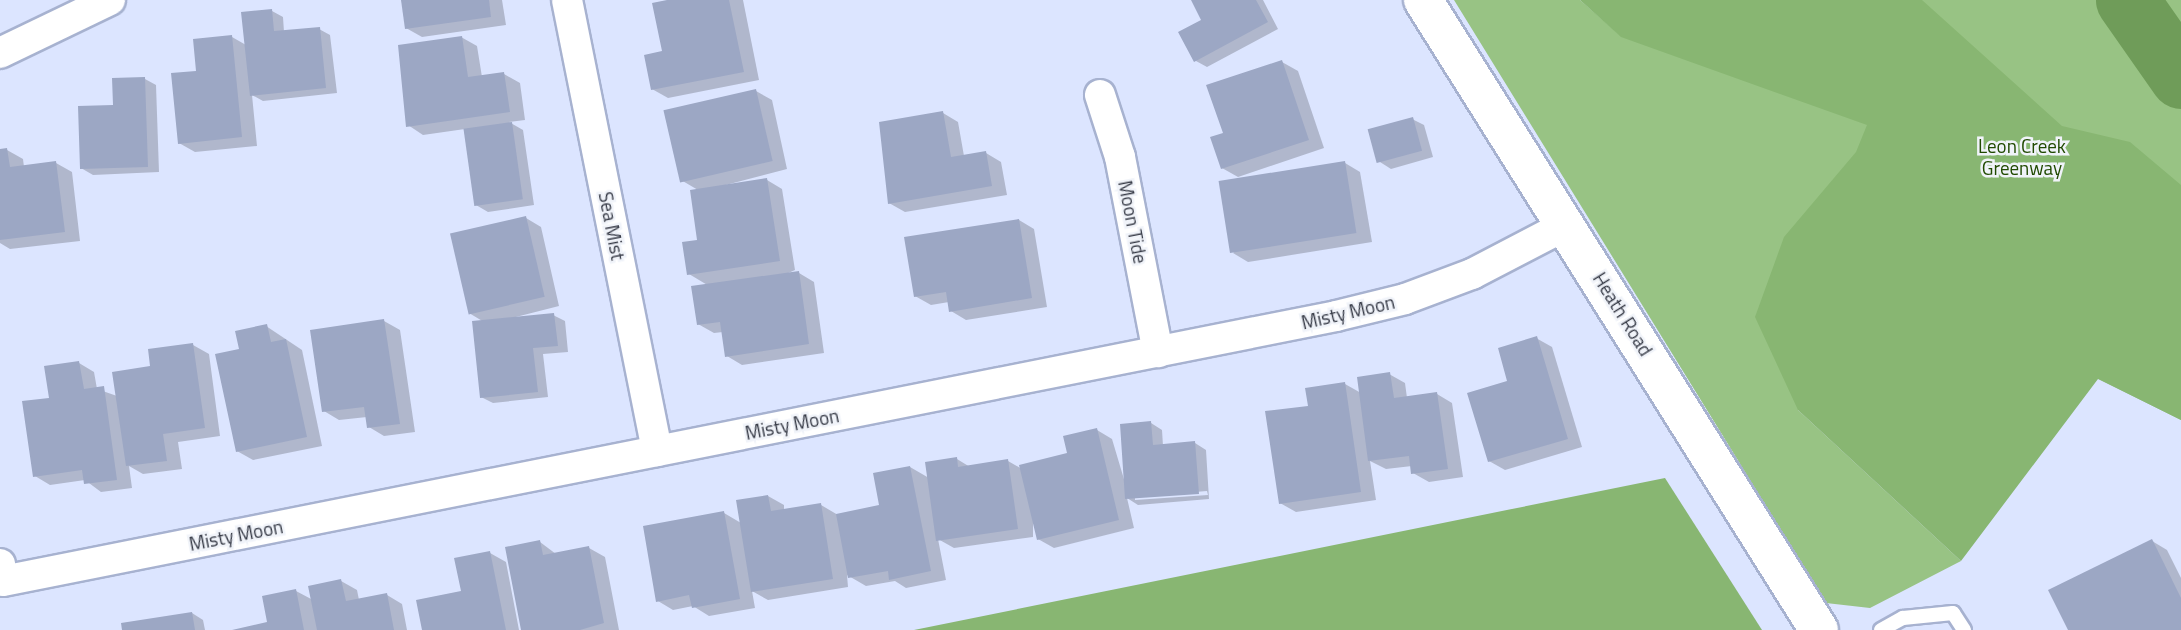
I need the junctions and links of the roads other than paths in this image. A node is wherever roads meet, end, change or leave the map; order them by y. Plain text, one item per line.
1 (110, 0) edge
2 (567, 0) edge
3 (1423, 0) edge
4 (0, 53) edge
5 (1100, 95) dead end
6 (1567, 224) junction
7 (1158, 352) junction
8 (657, 451) junction
9 (2, 573) edge
10 (1819, 630) edge
11 (1881, 630) edge
12 (1964, 630) edge

1 - 4 street
2 - 8 street, Sea Mist
3 - 6 street, Heath Road
5 - 7 street, Moon Tide
6 - 7 street, Misty Moon
6 - 10 street, Heath Road
7 - 8 street, Misty Moon
8 - 9 street, Misty Moon
11 - 12 lane

